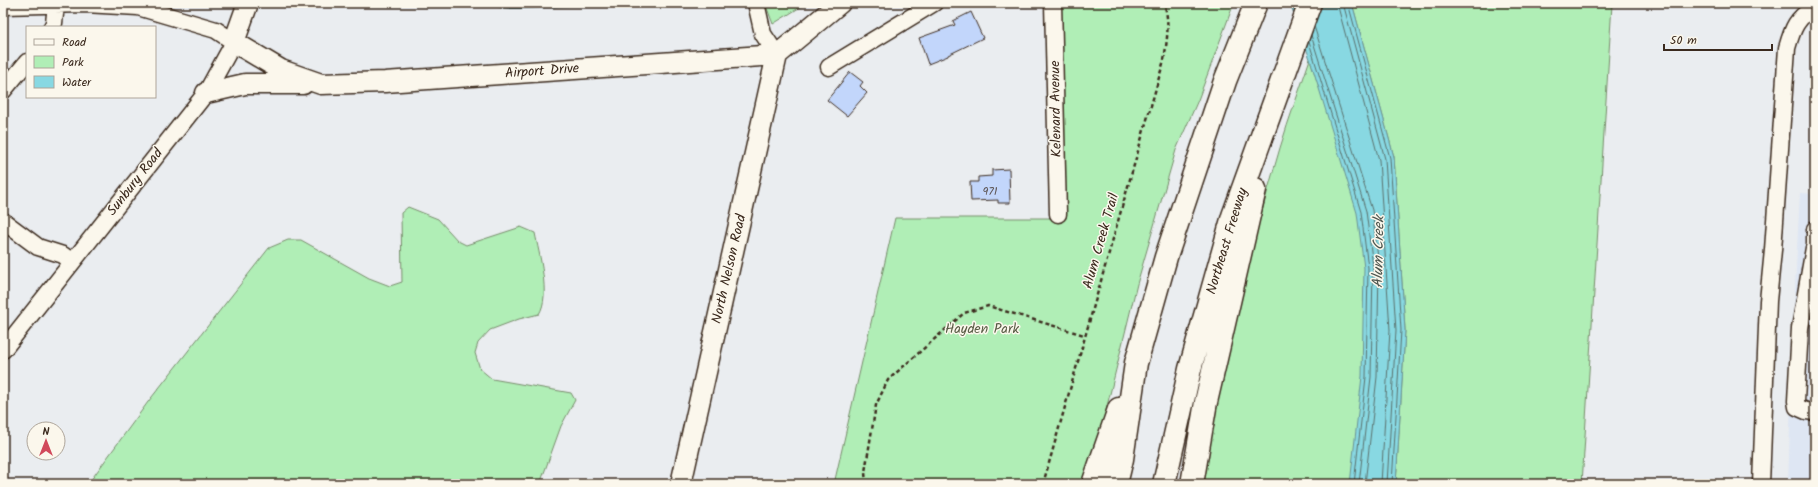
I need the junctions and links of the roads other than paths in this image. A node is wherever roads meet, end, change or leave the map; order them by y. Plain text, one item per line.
1 (248, 3) edge
2 (756, 3) edge
3 (840, 3) edge
4 (934, 3) edge
5 (1053, 3) edge
6 (1256, 3) edge
7 (1310, 3) edge
8 (85, 4) edge
9 (56, 5) junction
10 (3, 6) edge
11 (1815, 6) edge
12 (52, 26) edge
13 (234, 42) junction
14 (777, 55) junction
15 (26, 63) edge
16 (829, 67) dead end
17 (322, 84) junction
18 (1278, 90) junction
19 (3, 91) edge
20 (206, 93) junction
21 (1058, 214) dead end
22 (3, 221) edge
23 (1815, 229) edge
24 (1814, 248) edge
25 (72, 262) junction
26 (3, 350) edge
27 (1136, 363) junction
28 (1815, 412) edge
29 (680, 484) edge
30 (1093, 484) edge
31 (1116, 484) edge
32 (1164, 484) edge
33 (1192, 484) edge
34 (1761, 484) edge

1 - 13 main road, Sunbury Road
2 - 14 street
3 - 14 main road
4 - 16 street
5 - 21 street, Kelenard Avenue
6 - 27 highway
7 - 18 highway, Northeast Freeway
8 - 9 street
8 - 13 street
9 - 10 street
9 - 12 street
11 - 34 street
13 - 17 main road, Airport Drive
13 - 20 street, Sunbury Road
14 - 17 main road, Airport Drive
14 - 29 main road, North Nelson Road
15 - 19 street
17 - 20 main road
18 - 32 highway, Northeast Freeway
18 - 33 highway
20 - 25 street, Sunbury Road
22 - 25 street
23 - 24 street
24 - 28 street
25 - 26 street, Sunbury Road
27 - 30 highway
27 - 31 highway

